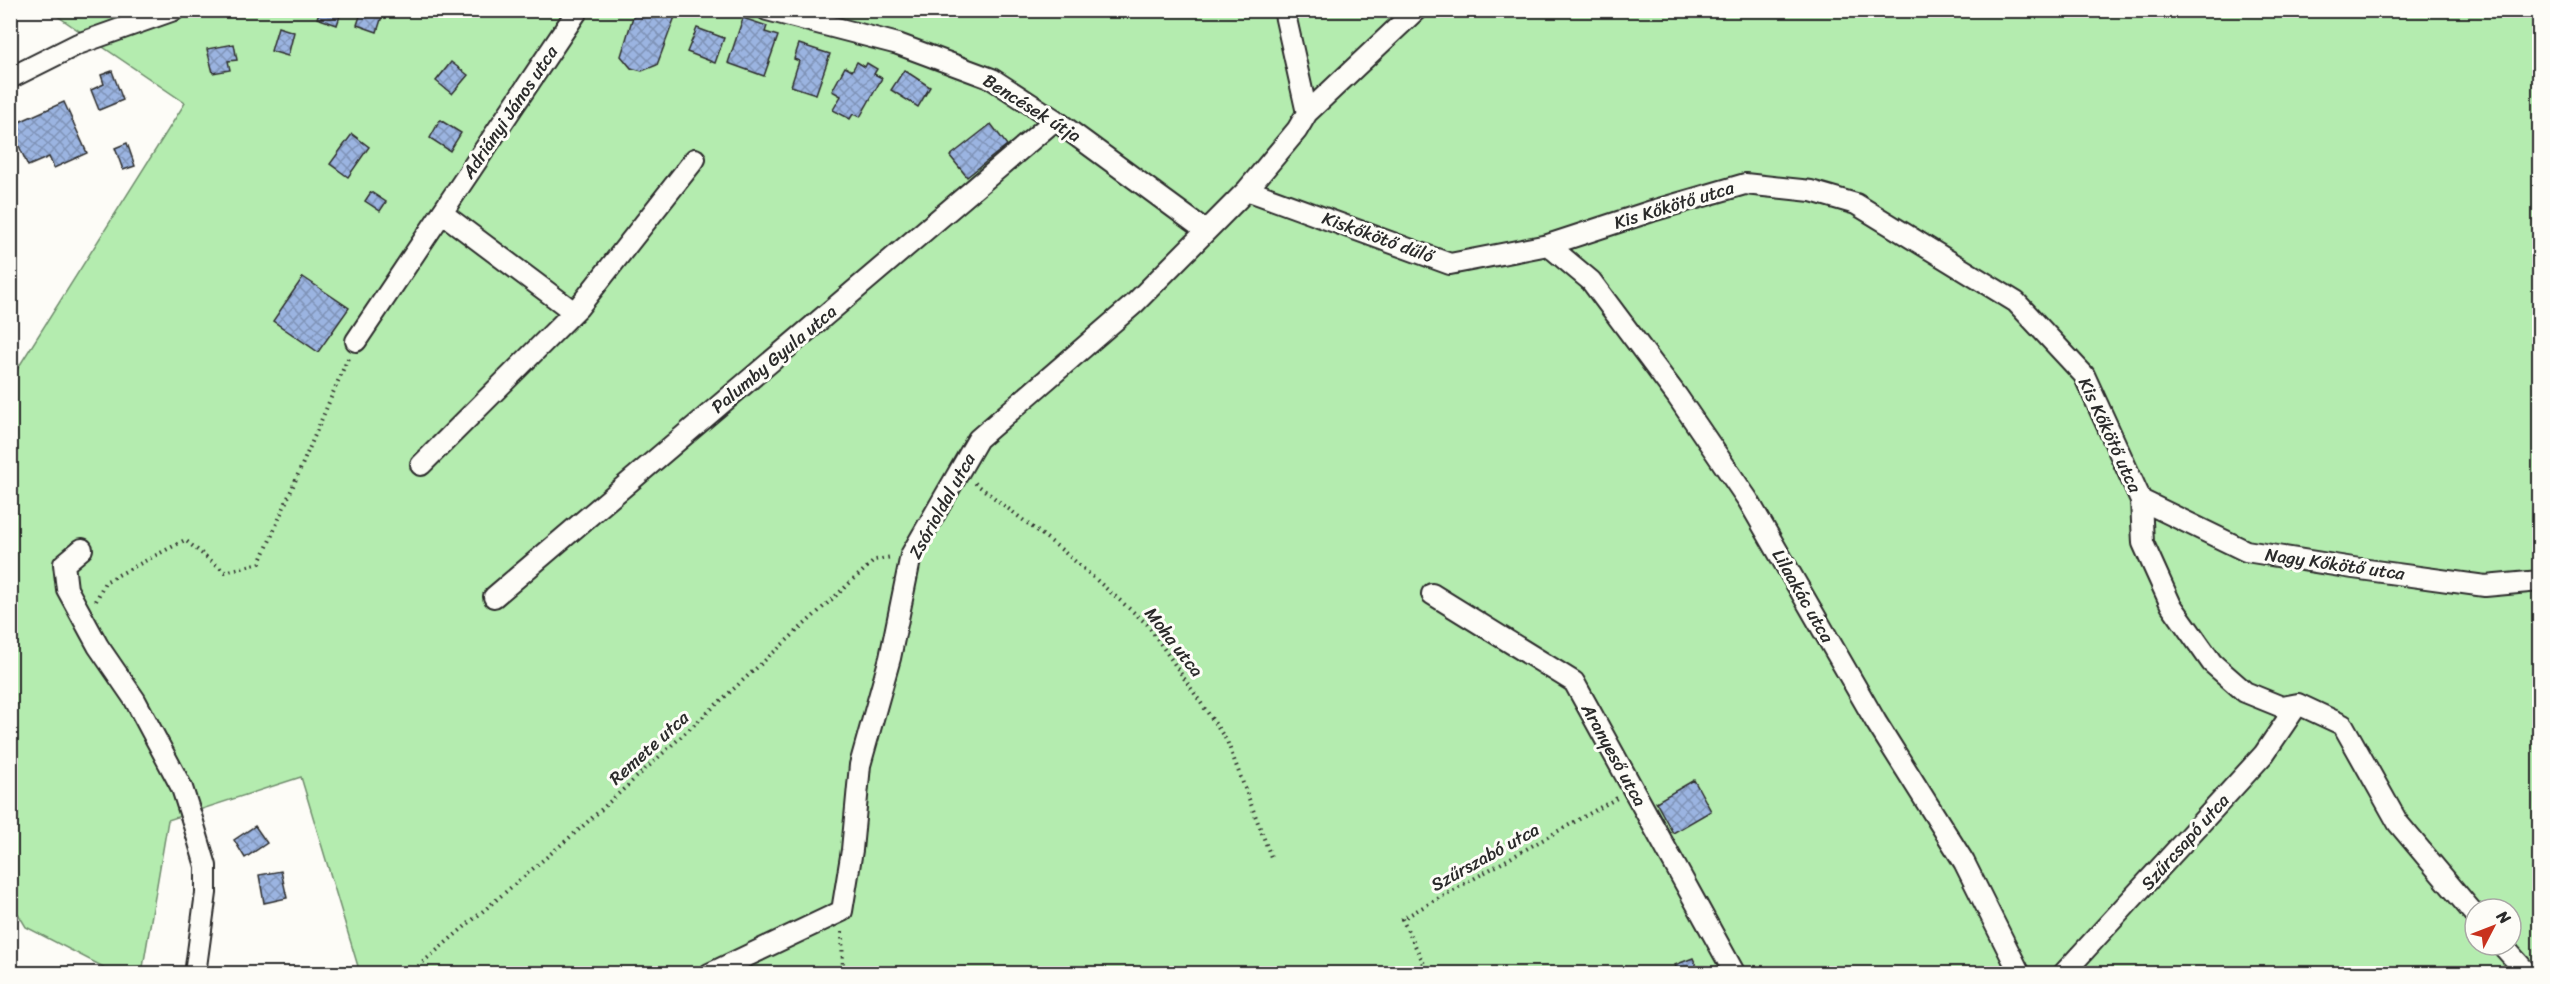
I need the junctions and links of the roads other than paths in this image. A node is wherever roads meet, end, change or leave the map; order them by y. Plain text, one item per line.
1 (174, 10) edge
2 (578, 10) edge
3 (767, 10) edge
4 (1284, 10) edge
5 (1416, 10) edge
6 (10, 78) edge
7 (1307, 113) junction
8 (1054, 120) junction
9 (695, 159) dead end
10 (1247, 190) junction
11 (442, 213) junction
12 (1206, 231) junction
13 (1548, 245) junction
14 (574, 312) junction
15 (356, 341) road end
16 (421, 465) dead end
17 (2141, 500) junction
18 (82, 549) dead end
19 (2540, 581) edge
20 (1432, 594) dead end
21 (494, 597) dead end
22 (2298, 704) junction
23 (2463, 901) edge
24 (2513, 957) edge
25 (195, 974) edge
26 (709, 974) edge
27 (1735, 974) edge
28 (2020, 974) edge
29 (2063, 974) edge
30 (2528, 974) edge

1 - 6 street
2 - 11 street, Adriányi János utca
3 - 8 street, Bencések útja
4 - 7 street
5 - 7 street, Zsórioldal utca
7 - 10 street, Zsórioldal utca
8 - 12 street, Bencések útja
8 - 21 street, Palumby Gyula utca
9 - 14 street
10 - 12 street, Zsórioldal utca
10 - 13 street, Kiskőkötő dűlő
11 - 14 street
11 - 15 street, Adriányi János utca
12 - 26 street, Zsórioldal utca
13 - 17 street, Kis Kőkötő utca
13 - 28 street, Lilaakác utca
14 - 16 street
17 - 19 street, Nagy Kőkötő utca
17 - 22 street, Kis Kőkötő utca
18 - 25 street
20 - 27 street, Aranyeső utca
22 - 23 street, Kis Kőkötő utca
22 - 29 street, Szűrcsapó utca
24 - 30 street

